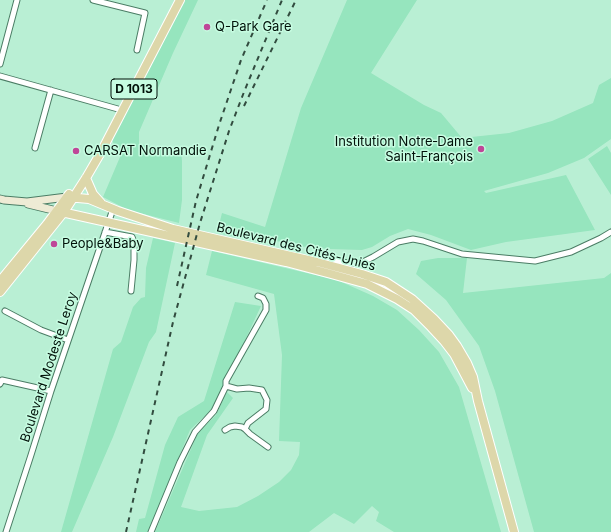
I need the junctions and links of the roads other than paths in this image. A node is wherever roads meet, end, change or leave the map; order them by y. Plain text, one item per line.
1 (17, 0) edge
2 (93, 0) edge
3 (175, 0) edge
4 (180, 0) edge
5 (137, 50) dead end
6 (0, 64) edge
7 (0, 76) edge
8 (51, 90) junction
9 (118, 109) junction
10 (35, 148) dead end
11 (86, 178) junction
12 (70, 197) junction
13 (0, 199) edge
14 (22, 202) junction
15 (102, 204) junction
16 (113, 209) junction
17 (61, 211) junction
18 (73, 214) junction
19 (109, 222) junction
20 (105, 232) junction
21 (611, 232) edge
22 (48, 233) junction
23 (270, 251) junction
24 (0, 281) edge
25 (130, 291) dead end
26 (0, 292) edge
27 (258, 296) dead end
28 (5, 311) dead end
29 (68, 340) junction
30 (1, 381) edge
31 (226, 386) junction
32 (50, 391) junction
33 (478, 401) junction
34 (245, 429) junction
35 (225, 430) dead end
36 (268, 446) dead end
37 (6, 532) edge
38 (151, 532) edge
39 (514, 532) edge

1 - 6 street
2 - 5 street
3 - 9 main road, D 1013
4 - 11 main road, D 1013
7 - 8 street
8 - 9 street
8 - 10 street
9 - 12 main road, D 1013
11 - 12 main road, D 1013
11 - 15 main road
12 - 14 main road
12 - 15 main road, Boulevard des Cités-Unies
12 - 17 main road, D 1013
13 - 14 main road
14 - 17 main road
15 - 16 main road, Boulevard des Cités-Unies
16 - 19 street, Boulevard Modeste Leroy
16 - 23 main road, Boulevard des Cités-Unies
17 - 18 main road, Boulevard des Cités-Unies
17 - 22 main road, D 1013
17 - 24 main road, D 1013
18 - 19 main road, Boulevard des Cités-Unies
18 - 22 main road
19 - 20 street, Boulevard Modeste Leroy
19 - 33 main road, Boulevard des Cités-Unies
20 - 25 street
20 - 29 street, Boulevard Modeste Leroy
21 - 23 street
22 - 26 main road, D 1013
23 - 33 main road, Boulevard des Cités-Unies
27 - 31 street
28 - 29 street
29 - 32 street, Boulevard Modeste Leroy
30 - 32 street
31 - 34 street
31 - 38 street
32 - 37 street, Boulevard Modeste Leroy
33 - 39 main road, Boulevard des Cités-Unies
34 - 35 street
34 - 36 street

